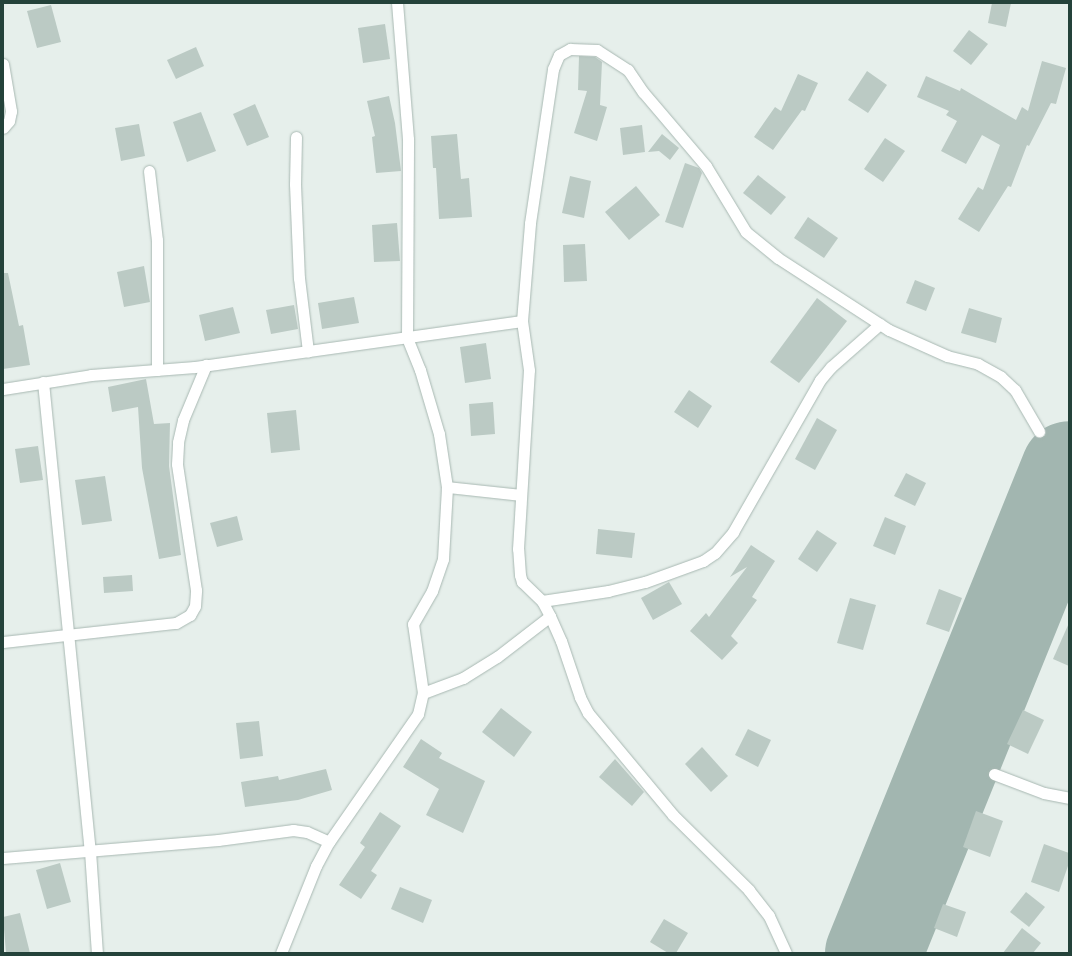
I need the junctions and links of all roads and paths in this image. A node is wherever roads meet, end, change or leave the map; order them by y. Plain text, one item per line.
1 (397, 3) edge
2 (3, 64) edge
3 (3, 128) edge
4 (296, 137) dead end
5 (148, 171) dead end
6 (522, 321) junction
7 (880, 324) junction
8 (407, 338) junction
9 (308, 351) junction
10 (206, 365) junction
11 (157, 370) junction
12 (43, 382) junction
13 (3, 389) edge
14 (1039, 431) dead end
15 (447, 487) junction
16 (521, 495) junction
17 (542, 601) junction
18 (550, 616) junction
19 (68, 636) junction
20 (3, 642) edge
21 (423, 693) junction
22 (994, 774) dead end
23 (1069, 798) edge
24 (329, 842) junction
25 (90, 850) junction
26 (3, 858) edge
27 (97, 953) edge
28 (281, 953) edge
29 (786, 953) edge

1 - 8 street
2 - 3 street
4 - 9 street
5 - 11 street
6 - 7 street
6 - 8 street
6 - 16 street
7 - 14 street
7 - 17 street
8 - 9 street
8 - 15 street
9 - 10 street
10 - 11 street
10 - 19 street
11 - 12 street
12 - 13 street
12 - 19 street
15 - 16 street
15 - 21 street
16 - 17 street
17 - 18 street
18 - 21 street
18 - 29 street
19 - 20 street
19 - 25 street
21 - 24 street
22 - 23 street
24 - 25 street
24 - 28 street
25 - 26 street
25 - 27 street

